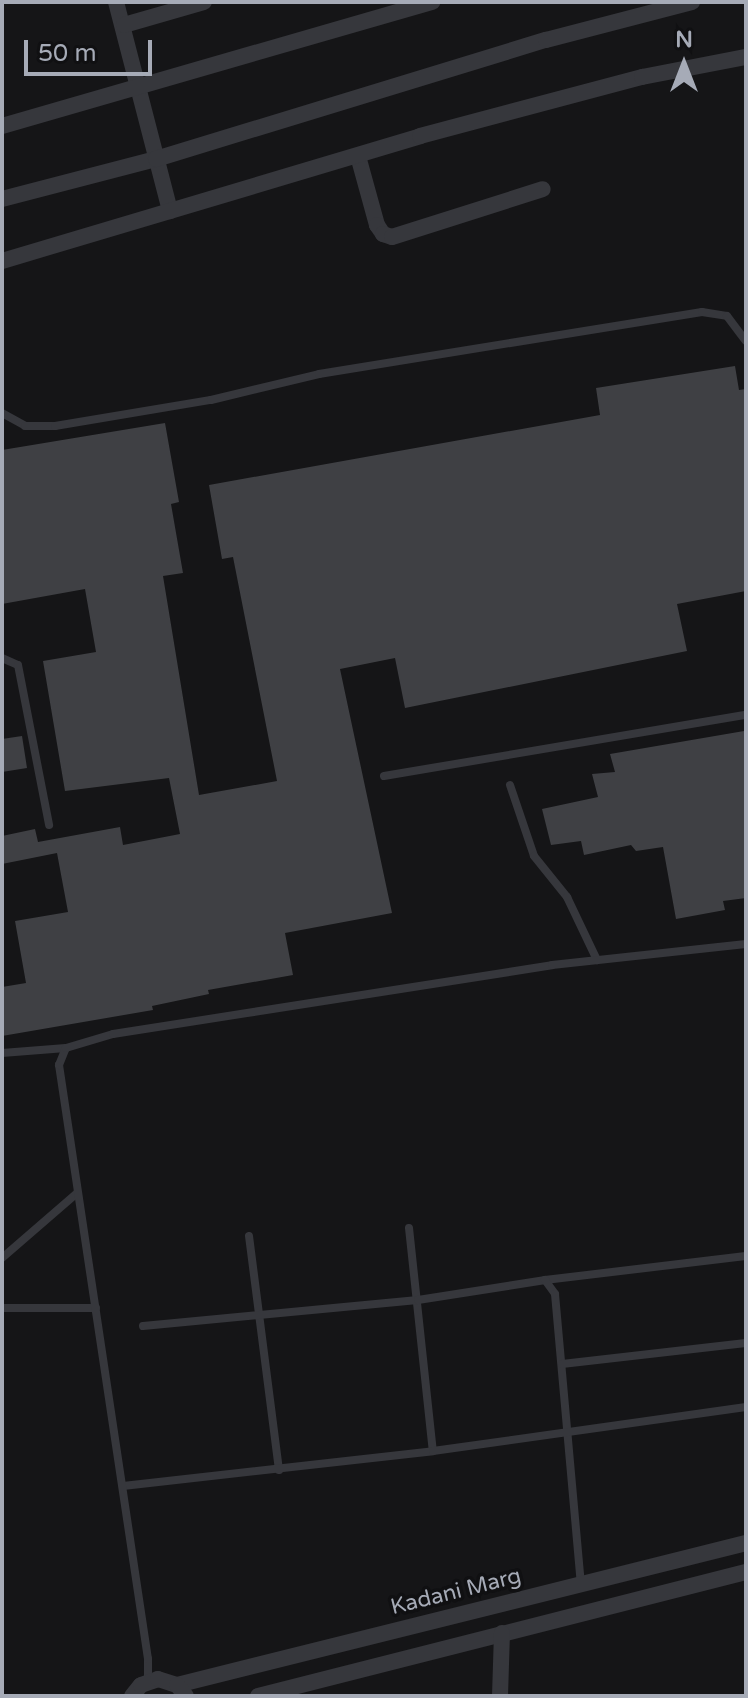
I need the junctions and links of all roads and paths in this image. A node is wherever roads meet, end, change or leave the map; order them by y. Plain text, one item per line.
1 (116, 2) edge
2 (204, 2) edge
3 (433, 2) edge
4 (692, 2) edge
5 (124, 25) junction
6 (746, 57) edge
7 (141, 88) junction
8 (2, 126) edge
9 (358, 156) junction
10 (156, 159) junction
11 (543, 189) dead end
12 (2, 199) edge
13 (170, 211) junction
14 (2, 261) edge
15 (746, 341) edge
16 (2, 413) edge
17 (2, 658) edge
18 (746, 715) edge
19 (384, 776) dead end
20 (510, 785) dead end
21 (49, 825) dead end
22 (746, 944) edge
23 (597, 960) junction
24 (66, 1048) junction
25 (2, 1053) edge
26 (77, 1193) junction
27 (409, 1228) dead end
28 (249, 1236) dead end
29 (746, 1256) edge
30 (2, 1258) edge
31 (545, 1280) junction
32 (418, 1300) junction
33 (2, 1308) edge
34 (96, 1308) junction
35 (257, 1317) junction
36 (143, 1326) dead end
37 (746, 1343) edge
38 (562, 1364) junction
39 (746, 1407) edge
40 (569, 1433) junction
41 (433, 1451) junction
42 (279, 1470) junction
43 (123, 1486) junction
44 (746, 1543) edge
45 (746, 1572) edge
46 (581, 1584) junction
47 (502, 1633) junction
48 (148, 1681) junction
49 (181, 1690) edge
50 (132, 1696) edge
51 (258, 1696) edge
52 (500, 1696) edge

1 - 5 street
2 - 5 street
3 - 7 street
4 - 10 street
5 - 7 street
6 - 9 street
7 - 8 street
7 - 10 street
9 - 11 street
9 - 13 street
10 - 12 street
10 - 13 street
13 - 14 street
15 - 16 lane
17 - 21 lane
18 - 19 lane
20 - 23 lane
22 - 23 lane
23 - 24 lane
24 - 25 lane
24 - 26 lane
26 - 30 lane
26 - 34 lane
27 - 32 lane
28 - 35 lane
29 - 31 lane
31 - 32 lane
31 - 38 lane
32 - 35 lane
32 - 41 lane
33 - 34 lane
34 - 43 lane
35 - 36 lane
35 - 42 lane
37 - 38 lane
38 - 40 lane
39 - 40 lane
40 - 41 lane
40 - 46 lane
41 - 42 lane
42 - 43 lane
43 - 48 lane
44 - 46 street, Kadani Marg
45 - 47 street
46 - 49 street, Kadani Marg
47 - 51 street
47 - 52 street
48 - 49 street
48 - 50 street

